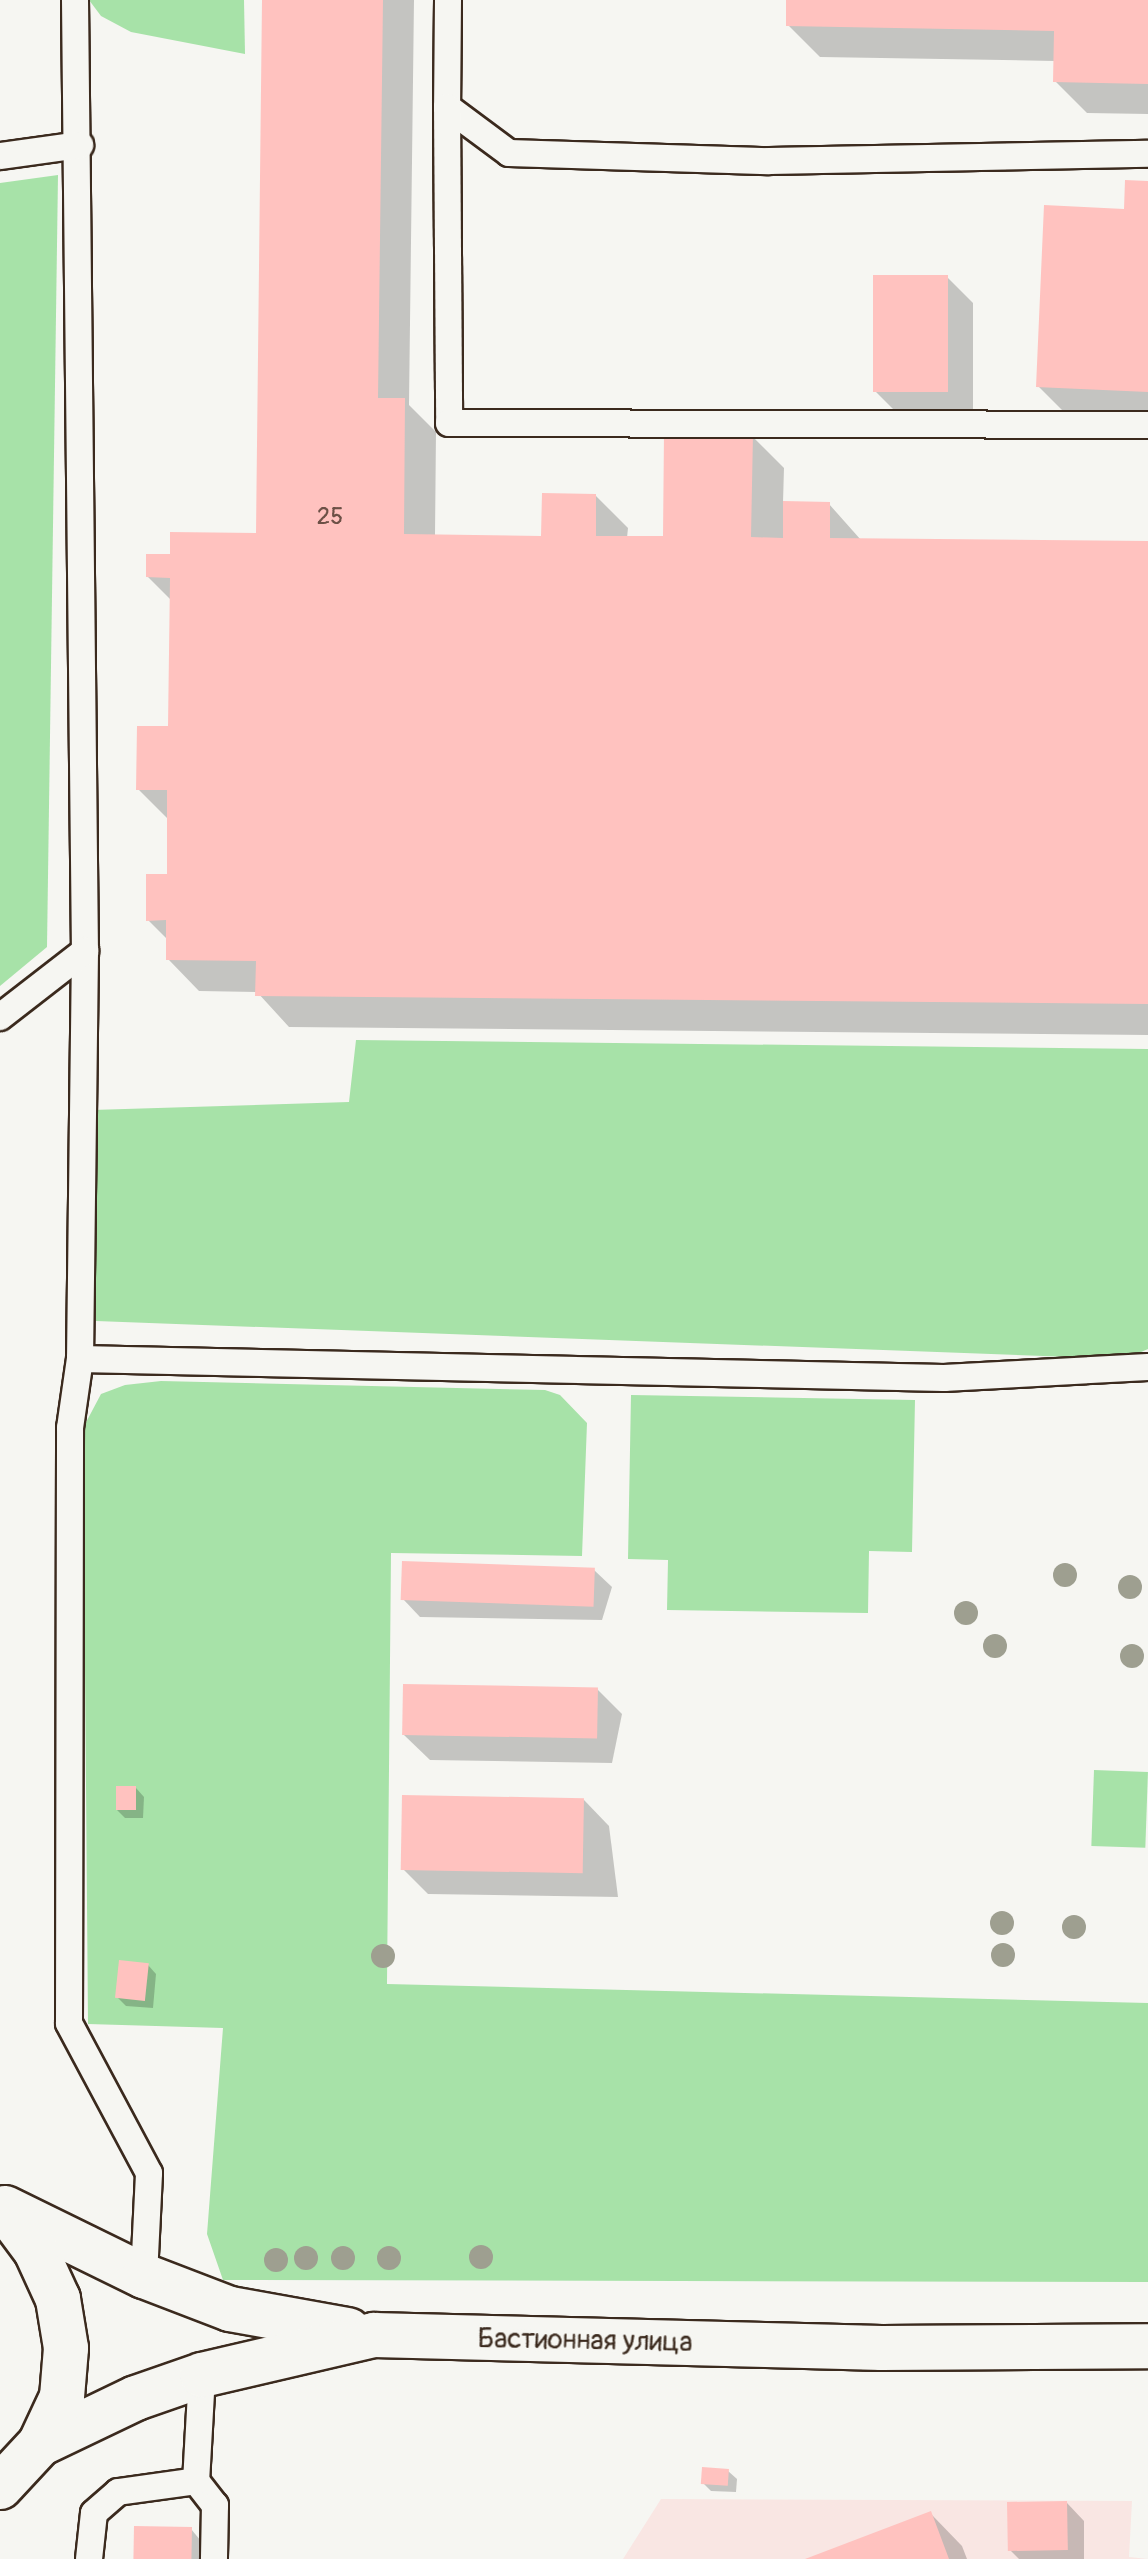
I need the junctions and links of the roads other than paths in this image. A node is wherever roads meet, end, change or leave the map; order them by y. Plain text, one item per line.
1 (75, 0) edge
2 (448, 0) edge
3 (447, 107) junction
4 (80, 145) junction
5 (1148, 154) edge
6 (0, 156) edge
7 (1148, 425) edge
8 (85, 951) junction
9 (0, 1017) edge
10 (80, 1359) junction
11 (1148, 1367) edge
12 (2, 2206) edge
13 (144, 2276) junction
14 (374, 2335) junction
15 (1148, 2346) edge
16 (202, 2375) junction
17 (40, 2444) junction
18 (196, 2481) junction
19 (0, 2487) edge
20 (89, 2559) edge
21 (214, 2559) edge

1 - 4 lane
2 - 3 lane
3 - 5 lane
3 - 7 lane
4 - 6 lane
4 - 8 lane
8 - 9 lane
8 - 10 lane
10 - 11 lane
10 - 13 lane
12 - 13 street
12 - 17 street
13 - 14 street
14 - 15 street, Бастионная улица
14 - 16 street, Бастионная улица
16 - 17 street, Бастионная улица
16 - 18 lane
17 - 19 street
18 - 20 lane
18 - 21 lane

